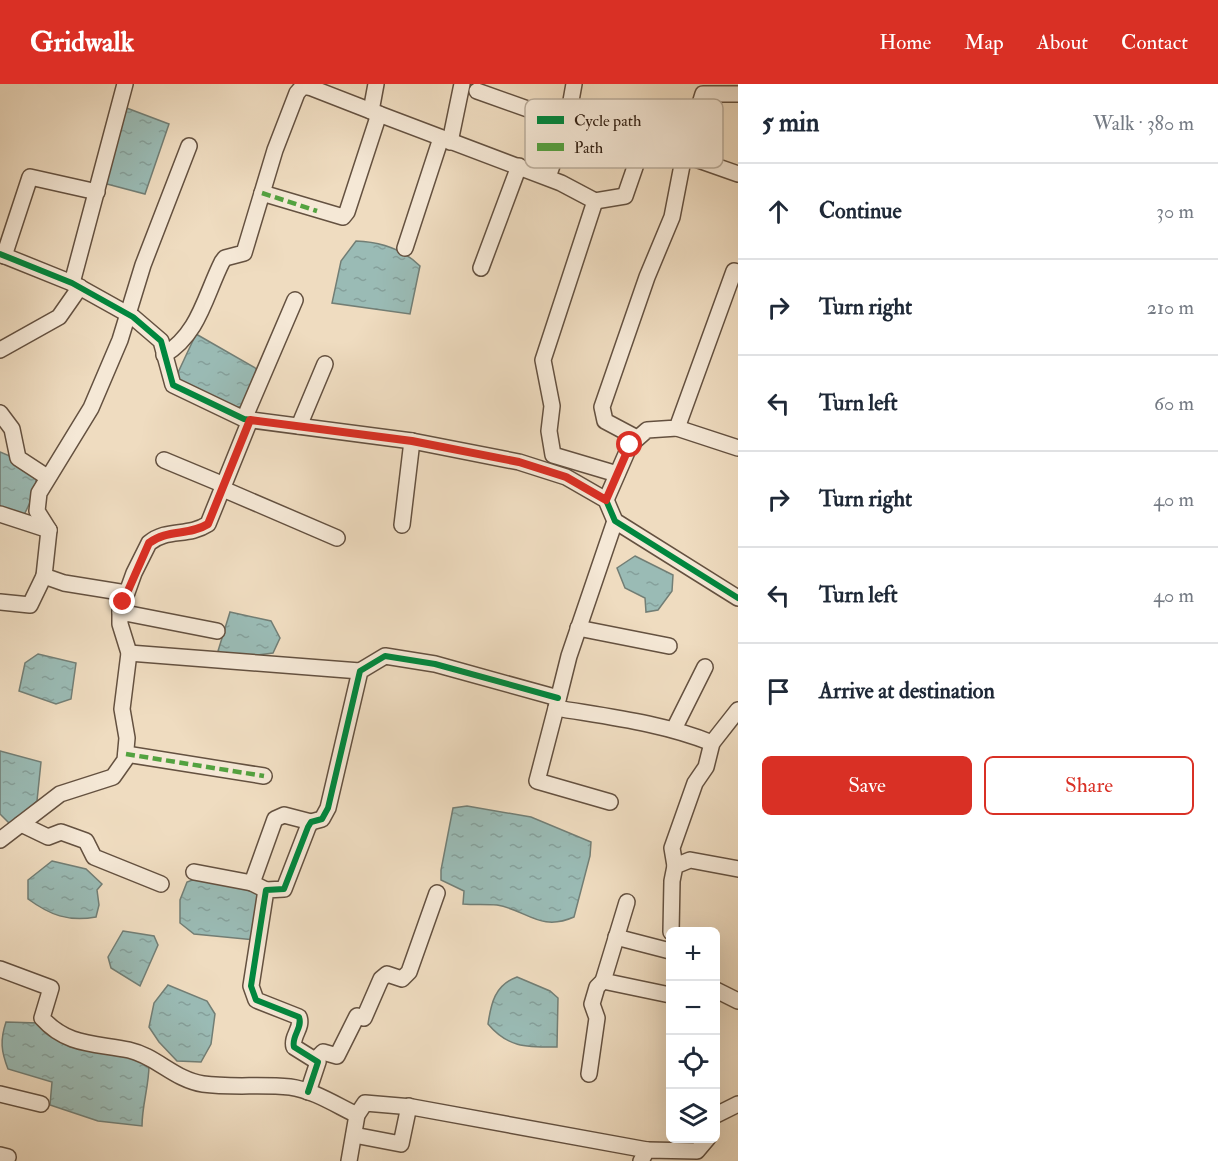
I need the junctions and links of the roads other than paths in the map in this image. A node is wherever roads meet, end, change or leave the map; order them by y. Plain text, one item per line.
1 (125, 84) edge
2 (376, 84) edge
3 (461, 84) edge
4 (574, 84) edge
5 (478, 87) edge
6 (738, 94) edge
7 (571, 99) edge
8 (701, 99) edge
9 (525, 106) edge
10 (375, 113) junction
11 (445, 140) junction
12 (189, 146) dead end
13 (519, 166) junction
14 (551, 168) edge
15 (635, 168) edge
16 (681, 168) edge
17 (721, 168) edge
18 (738, 174) edge
19 (548, 177) junction
20 (98, 192) junction
21 (262, 193) junction
22 (595, 201) junction
23 (405, 248) dead end
24 (2, 255) edge
25 (481, 268) dead end
26 (738, 272) edge
27 (76, 285) junction
28 (295, 300) dead end
29 (128, 313) junction
30 (0, 350) edge
31 (164, 355) junction
32 (325, 364) dead end
33 (0, 413) edge
34 (247, 419) junction
35 (299, 426) junction
36 (677, 428) junction
37 (637, 438) junction
38 (412, 441) junction
39 (738, 448) edge
40 (164, 460) dead end
41 (617, 474) junction
42 (47, 477) junction
43 (223, 487) junction
44 (606, 500) junction
45 (0, 514) edge
46 (615, 520) junction
47 (402, 525) dead end
48 (49, 530) junction
49 (337, 538) dead end
50 (44, 576) junction
51 (126, 592) junction
52 (738, 598) edge
53 (0, 602) edge
54 (120, 612) junction
55 (578, 628) junction
56 (217, 631) dead end
57 (669, 646) dead end
58 (129, 653) junction
59 (705, 667) dead end
60 (360, 671) junction
61 (557, 703) junction
62 (738, 710) edge
63 (674, 729) junction
64 (712, 743) junction
65 (126, 754) junction
66 (264, 776) dead end
67 (610, 802) dead end
68 (310, 822) junction
69 (21, 824) junction
70 (0, 840) edge
71 (675, 866) junction
72 (738, 869) edge
73 (194, 872) dead end
74 (160, 884) dead end
75 (259, 887) junction
76 (437, 893) dead end
77 (627, 902) dead end
78 (671, 927) edge
79 (616, 937) junction
80 (666, 950) edge
81 (0, 969) edge
82 (603, 981) junction
83 (720, 992) edge
84 (666, 994) edge
85 (738, 1001) edge
86 (316, 1059) junction
87 (589, 1074) dead end
88 (308, 1092) junction
89 (0, 1094) edge
90 (41, 1104) dead end
91 (738, 1104) edge
92 (409, 1106) junction
93 (720, 1112) edge
94 (357, 1115) junction
95 (354, 1135) junction
96 (704, 1143) edge
97 (644, 1155) edge
98 (349, 1161) edge

1 - 20 street
2 - 10 street
3 - 5 street
3 - 11 street
4 - 7 street
5 - 9 street
6 - 8 street
10 - 11 street
10 - 21 street
10 - 21 street
11 - 13 street
11 - 23 street
12 - 29 street
13 - 19 street
13 - 25 street
14 - 19 street
15 - 22 street
16 - 37 street
17 - 18 street
19 - 22 street
20 - 24 street
20 - 27 street
21 - 31 street
22 - 41 street
24 - 27 street
26 - 36 street
27 - 29 street
27 - 30 street
28 - 34 street
29 - 31 street
29 - 42 street
31 - 34 street
32 - 35 street
33 - 42 street
34 - 35 street
34 - 43 street
35 - 38 street
36 - 37 street
36 - 39 street
37 - 41 street
38 - 44 street
38 - 47 street
40 - 43 street
41 - 44 street
42 - 48 street
43 - 49 street
43 - 51 street
44 - 46 street
45 - 48 street
46 - 52 street
46 - 55 street
48 - 50 street
50 - 51 street
50 - 53 street
51 - 54 street
54 - 56 street
54 - 58 street
55 - 57 street
55 - 61 street
58 - 60 street
58 - 65 street
59 - 63 street
60 - 61 street
60 - 68 street
61 - 63 street
61 - 67 street
62 - 64 street
63 - 64 street
64 - 71 street
65 - 66 street
65 - 69 street
68 - 75 street
68 - 75 street
69 - 70 street
69 - 74 street
71 - 72 street
71 - 78 street
73 - 75 street
75 - 86 street
76 - 86 street
77 - 79 street
79 - 80 street
79 - 82 street
81 - 88 street
82 - 84 street
82 - 87 street
83 - 85 street
86 - 88 street
88 - 94 street
89 - 90 street
91 - 93 street
92 - 94 street
92 - 95 street
92 - 97 street
94 - 95 street
95 - 98 street
96 - 97 street

